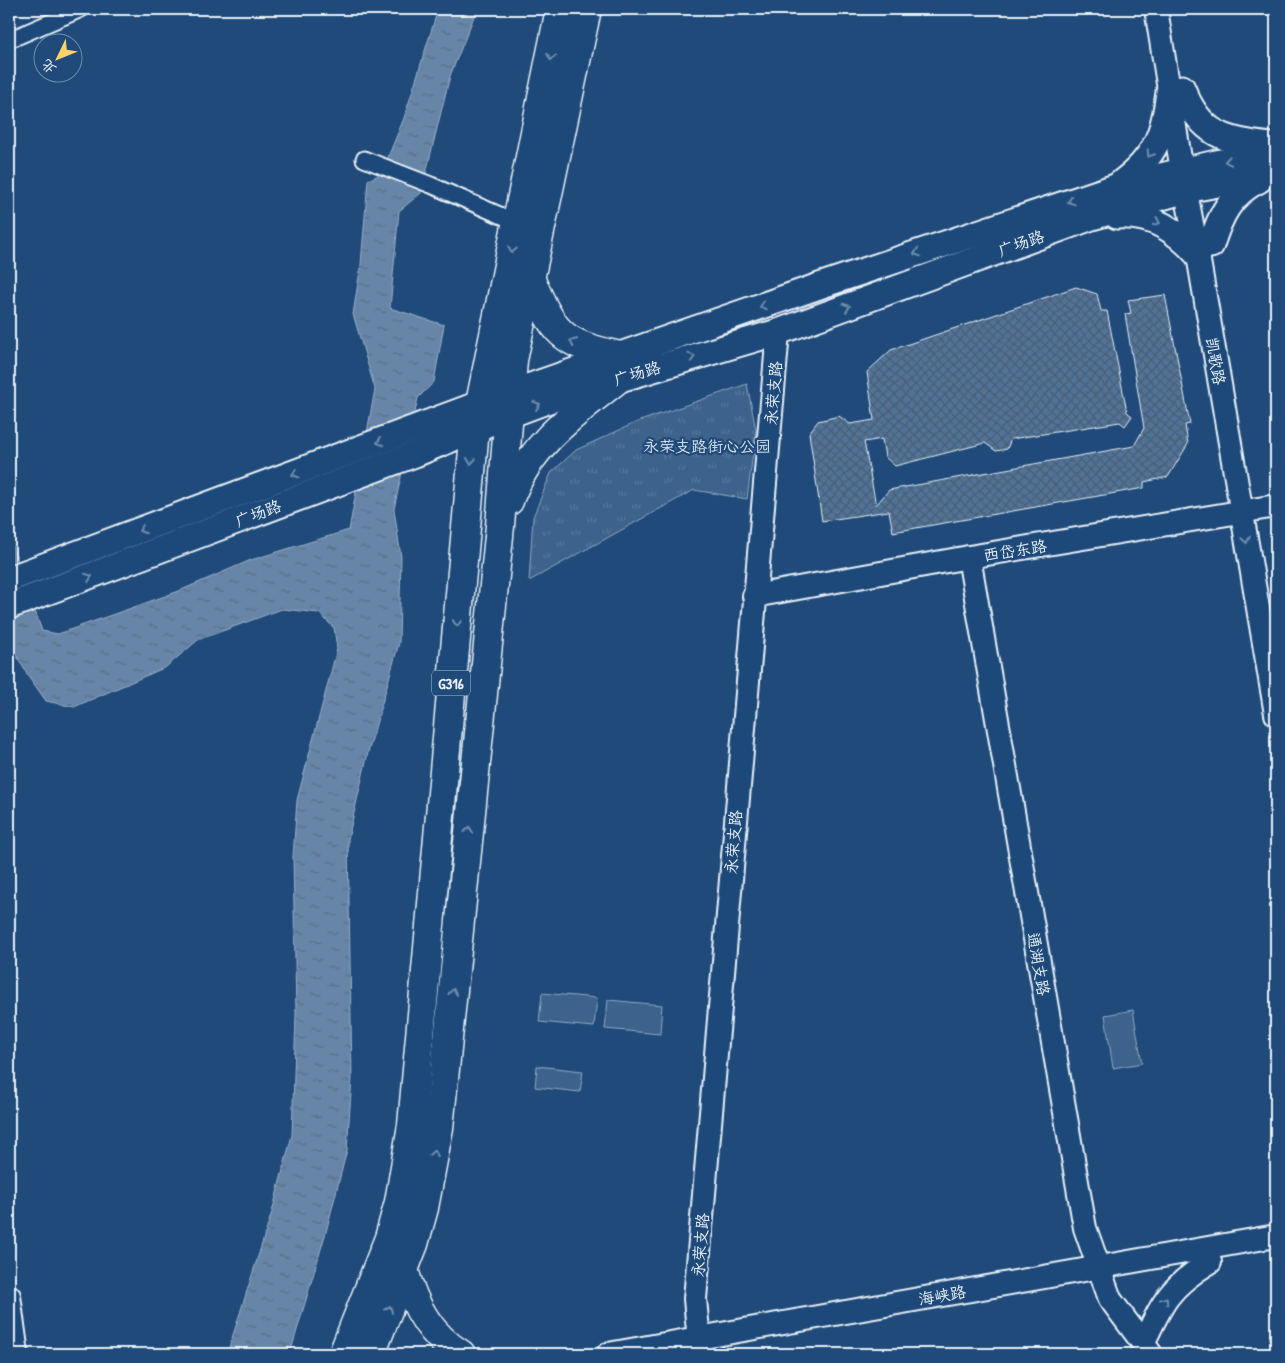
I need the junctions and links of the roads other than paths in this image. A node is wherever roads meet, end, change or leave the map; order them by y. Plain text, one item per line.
1 (81, 9) edge
2 (560, 9) edge
3 (587, 9) edge
4 (1156, 9) edge
5 (1172, 9) edge
6 (9, 40) edge
7 (1176, 90) junction
8 (1276, 146) edge
9 (364, 159) dead end
10 (1275, 167) edge
11 (1191, 179) junction
12 (1116, 187) junction
13 (1092, 217) junction
14 (518, 223) junction
15 (1204, 250) junction
16 (530, 278) junction
17 (778, 332) junction
18 (619, 367) junction
19 (510, 404) junction
20 (477, 416) junction
21 (341, 469) junction
22 (1258, 509) edge
23 (500, 526) junction
24 (969, 557) junction
25 (20, 575) edge
26 (754, 596) junction
27 (9, 606) edge
28 (1276, 623) edge
29 (1276, 714) edge
30 (1276, 1236) edge
31 (1276, 1250) edge
32 (1210, 1262) junction
33 (404, 1269) junction
34 (1101, 1274) junction
35 (9, 1296) edge
36 (694, 1348) edge
37 (1147, 1349) edge
38 (17, 1354) edge
39 (343, 1354) edge
40 (371, 1354) edge
41 (460, 1354) edge
42 (608, 1354) edge

1 - 6 street
2 -> 14 highway, G316
3 - 16 highway, G316
4 - 7 street, 凯歌路
5 - 7 street, 凯歌路
7 - 8 main road
7 - 11 street, 凯歌路
7 -> 12 main road
9 - 14 street
10 - 11 main road, 广场路
10 - 15 main road
11 - 12 main road, 广场路
11 - 13 main road, 广场路
11 - 15 street, 凯歌路
12 -> 18 main road, 广场路
13 -> 15 main road
17 -> 13 main road, 广场路
14 -> 20 highway, G316
15 - 22 street, 凯歌路
18 -> 16 highway
16 - 19 highway, G316
18 -> 17 main road, 广场路
17 - 26 street, 永荣支路
18 - 19 main road, 广场路
18 - 23 highway
19 - 20 main road, 广场路
19 - 23 highway, G316
20 -> 21 main road, 广场路
20 - 21 main road, 广场路
20 -> 39 highway, G316
21 -> 25 main road, 广场路
27 -> 21 main road, 广场路
22 - 24 street, 西岱东路
22 - 28 street, 凯歌路
22 -> 29 street, 凯歌路
33 -> 23 highway, G316
24 - 26 street, 西岱东路
24 - 34 street, 通湖支路
26 - 36 street, 永荣支路
30 - 34 street, 海峡路
31 - 32 street, 海峡路
32 - 34 street, 海峡路
37 -> 32 street
40 -> 33 highway, G316
33 - 41 highway
34 - 36 street, 海峡路
34 - 37 street, 通湖支路
35 - 38 street
36 - 42 street, 海峡路

